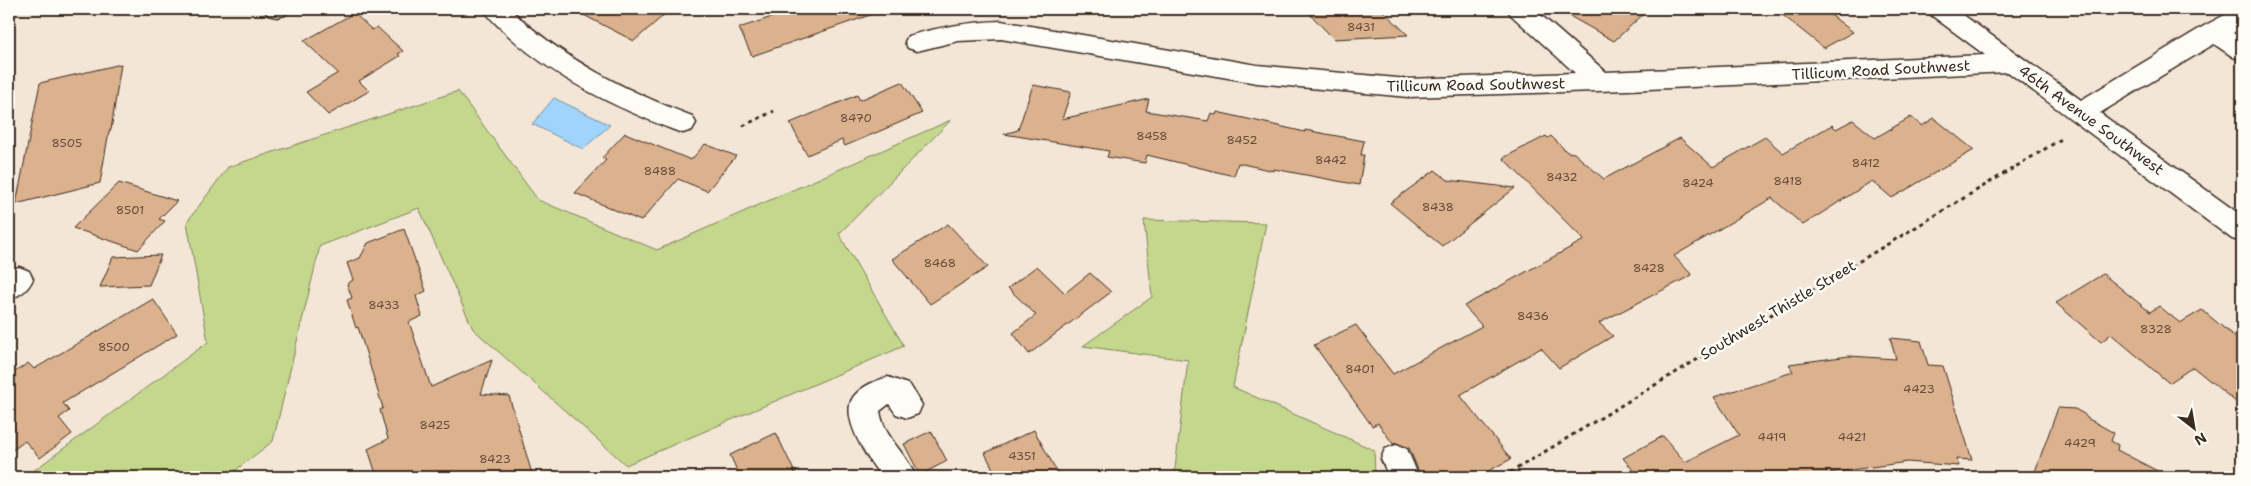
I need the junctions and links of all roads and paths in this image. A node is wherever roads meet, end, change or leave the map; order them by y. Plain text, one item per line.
1 (496, 9) edge
2 (1519, 9) edge
3 (1939, 9) edge
4 (2242, 16) edge
5 (2213, 32) junction
6 (917, 42) dead end
7 (2242, 51) edge
8 (2012, 63) junction
9 (1601, 82) junction
10 (774, 111) dead end
11 (2080, 113) junction
12 (683, 123) dead end
13 (742, 126) dead end
14 (2054, 143) dead end
15 (2242, 231) edge
16 (907, 405) dead end
17 (901, 477) edge
18 (1503, 477) edge

1 - 12 street
2 - 9 street
3 - 8 street, 46th Avenue Southwest
4 - 5 street
5 - 7 street
5 - 11 street
6 - 9 street, Tillicum Road Southwest
8 - 9 street, Tillicum Road Southwest
8 - 11 street, 46th Avenue Southwest
10 - 13 path
11 - 15 street, 46th Avenue Southwest
14 - 18 path, Southwest Thistle Street
16 - 17 street

